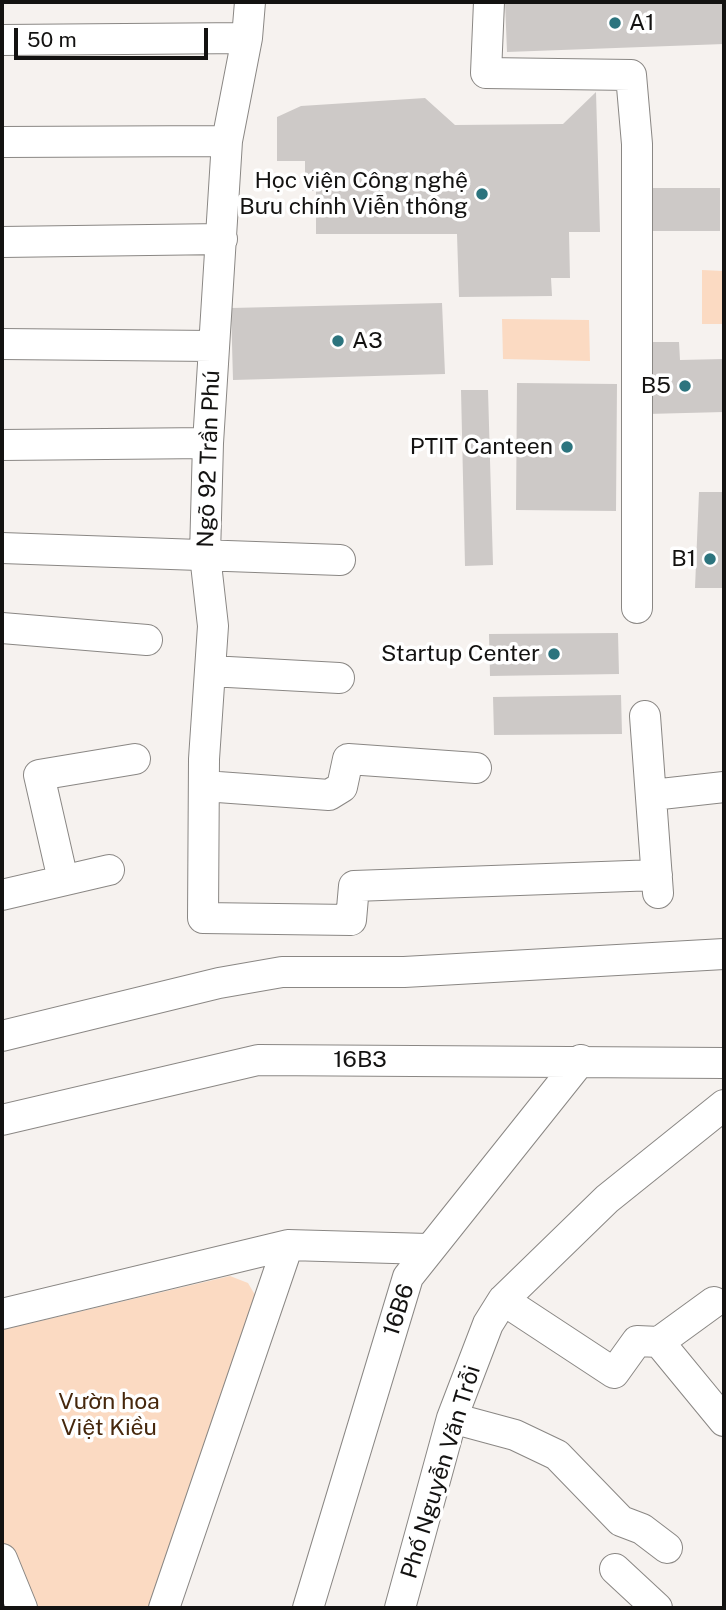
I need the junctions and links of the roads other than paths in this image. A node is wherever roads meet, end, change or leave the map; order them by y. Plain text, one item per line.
1 (250, 2) edge
2 (489, 2) edge
3 (247, 38) junction
4 (2, 40) edge
5 (228, 141) junction
6 (2, 142) edge
7 (222, 239) junction
8 (2, 242) edge
9 (2, 344) edge
10 (213, 346) junction
11 (208, 443) junction
12 (2, 445) edge
13 (2, 548) edge
14 (205, 555) junction
15 (340, 561) dead end
16 (637, 608) dead end
17 (2, 628) edge
18 (147, 640) dead end
19 (210, 671) junction
20 (339, 678) dead end
21 (645, 716) dead end
22 (135, 759) dead end
23 (476, 768) dead end
24 (204, 786) junction
25 (724, 787) edge
26 (652, 795) junction
27 (109, 870) dead end
28 (63, 880) junction
29 (2, 895) edge
30 (724, 954) edge
31 (2, 1036) edge
32 (581, 1060) junction
33 (724, 1063) edge
34 (724, 1105) edge
35 (2, 1120) edge
36 (288, 1245) junction
37 (428, 1249) junction
38 (503, 1300) junction
39 (714, 1302) dead end
40 (2, 1314) edge
41 (659, 1342) junction
42 (452, 1418) junction
43 (724, 1421) edge
44 (667, 1548) dead end
45 (2, 1559) edge
46 (615, 1569) dead end
47 (22, 1608) edge
48 (164, 1608) edge
49 (308, 1608) edge
50 (400, 1608) edge
51 (657, 1608) edge

1 - 3 street, Ngõ 92 Trần Phú
2 - 16 street
3 - 4 street
3 - 5 street, Ngõ 92 Trần Phú
5 - 6 street
5 - 7 street, Ngõ 92 Trần Phú
7 - 8 street
7 - 10 street, Ngõ 92 Trần Phú
9 - 10 street
10 - 11 street, Ngõ 92 Trần Phú
11 - 12 street
11 - 14 street, Ngõ 92 Trần Phú
13 - 14 street
14 - 15 street
14 - 19 street, Ngõ 92 Trần Phú
17 - 18 street
19 - 20 street
19 - 24 street, Ngõ 92 Trần Phú
21 - 26 street
22 - 28 street
23 - 24 street
24 - 26 street, Ngõ 92 Trần Phú
25 - 26 street
27 - 28 street
28 - 29 street
30 - 31 street
32 - 33 street, 16B3
32 - 35 street, 16B3
32 - 37 street, 16B6
34 - 38 street, Phố Nguyễn Văn Trỗi
36 - 37 street
36 - 40 street
36 - 48 street
37 - 49 street, 16B6
38 - 41 street
38 - 42 street, Phố Nguyễn Văn Trỗi
39 - 41 street
41 - 43 street
42 - 44 street
42 - 50 street, Phố Nguyễn Văn Trỗi
45 - 47 street
46 - 51 street

